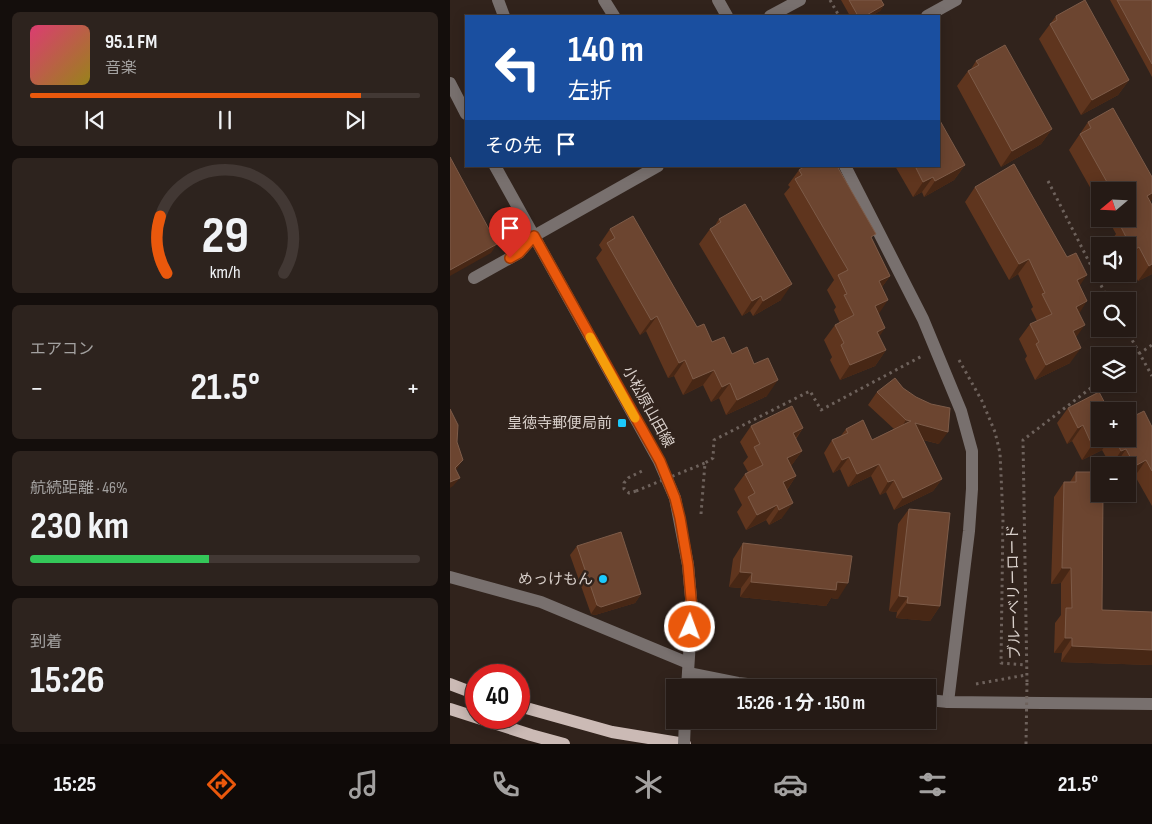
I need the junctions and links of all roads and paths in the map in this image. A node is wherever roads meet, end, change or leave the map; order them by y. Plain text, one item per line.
1 (498, 0) edge
2 (604, 0) edge
3 (718, 0) edge
4 (800, 0) edge
5 (830, 0) edge
6 (956, 0) edge
7 (504, 15) edge
8 (613, 15) edge
9 (726, 15) edge
10 (772, 15) edge
11 (838, 15) edge
12 (929, 15) edge
13 (450, 83) edge
14 (465, 112) edge
15 (496, 167) edge
16 (656, 167) edge
17 (846, 167) edge
18 (1048, 181) dead end
19 (534, 236) junction
20 (474, 278) dead end
21 (1105, 292) edge
22 (1131, 337) edge
23 (1152, 345) edge
24 (936, 349) junction
25 (1139, 352) junction
26 (1136, 354) edge
27 (1152, 376) edge
28 (1091, 389) edge
29 (992, 425) dead end
30 (705, 463) junction
31 (642, 471) dead end
32 (701, 514) dead end
33 (450, 577) edge
34 (1026, 665) junction
35 (688, 668) junction
36 (1026, 675) junction
37 (687, 679) edge
38 (725, 679) edge
39 (450, 684) edge
40 (974, 685) dead end
41 (465, 690) edge
42 (936, 701) edge
43 (948, 702) junction
44 (1152, 704) edge
45 (450, 709) edge
46 (530, 709) edge
47 (686, 729) edge
48 (564, 744) edge
49 (685, 744) edge
50 (1026, 744) edge

1 - 7 street
2 - 8 street
3 - 9 street
4 - 10 street
5 - 11 path
6 - 12 street
13 - 14 street
15 - 19 street, 小松原山田線
16 - 19 street
17 - 24 street
18 - 21 path
19 - 20 street
19 - 35 street, 小松原山田線
22 - 25 path
23 - 25 path
24 - 30 path
24 - 43 street
25 - 26 path
25 - 27 path
28 - 34 path, ブルーベリーロード
29 - 34 path
30 - 31 path, bridge
30 - 32 path
33 - 35 street
34 - 36 path, ブルーベリーロード
35 - 37 street, 小松原山田線
35 - 38 street
36 - 40 path
36 - 50 path, ブルーベリーロード, bridge
39 - 41 main road
42 - 43 street
43 - 44 street
45 - 48 main road
46 - 49 main road
47 - 49 street, bridge

